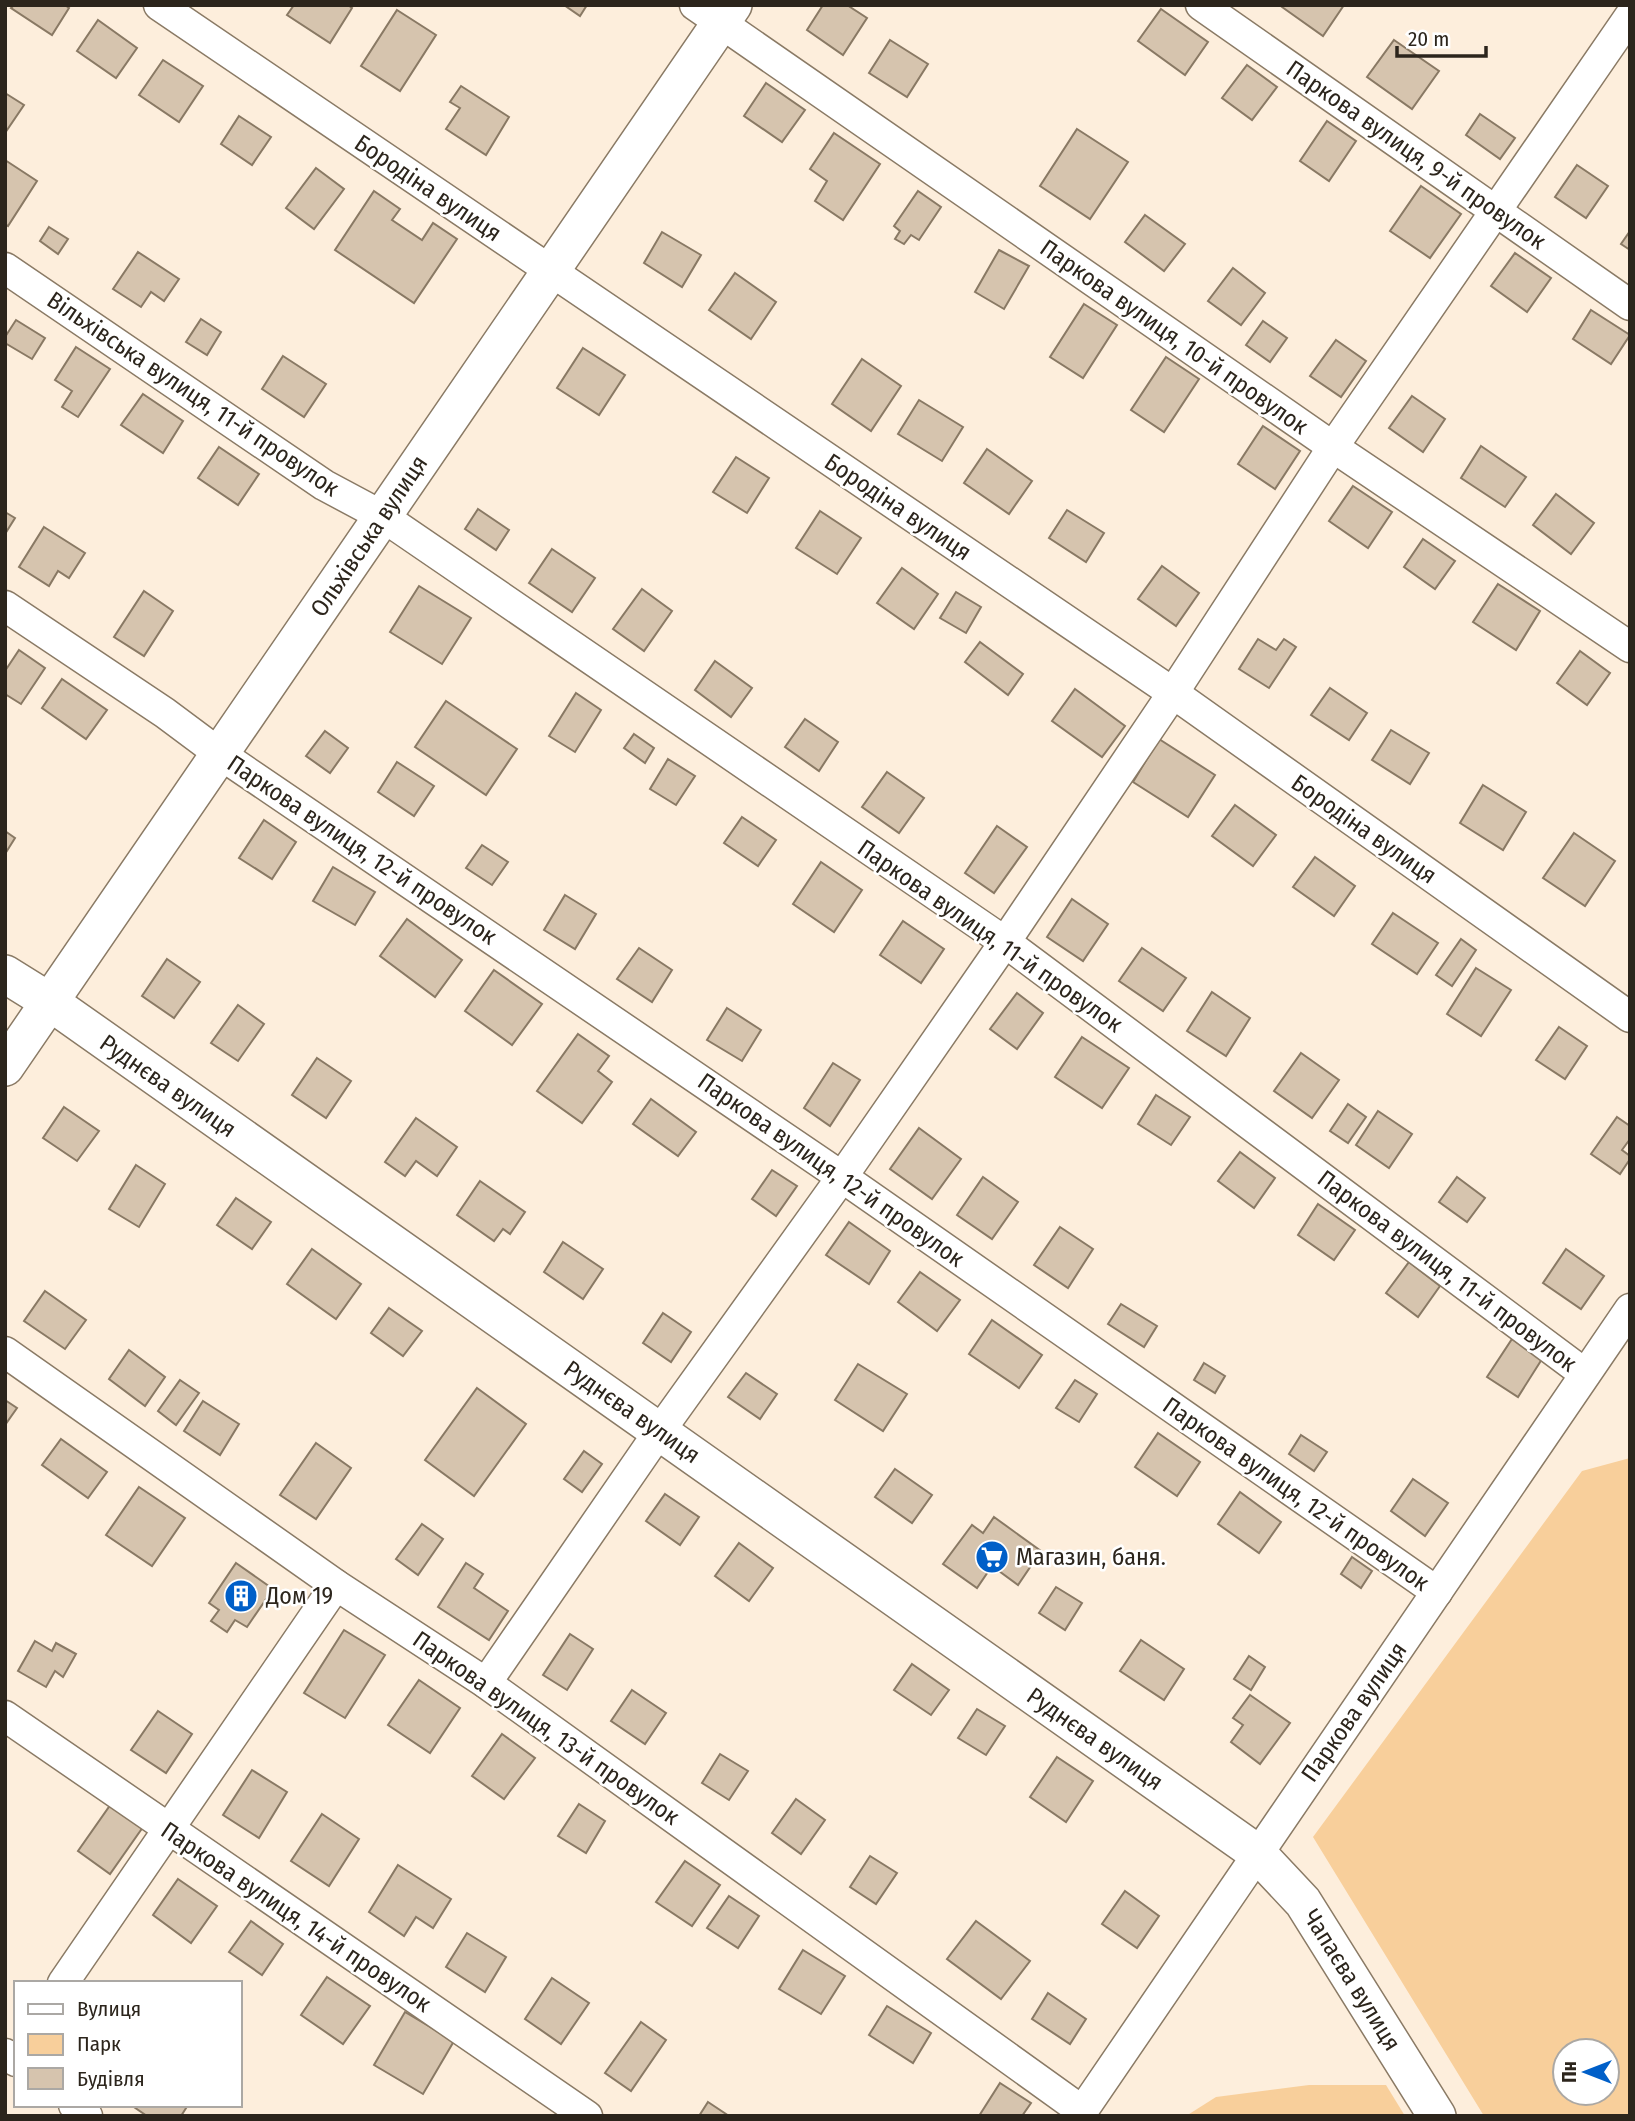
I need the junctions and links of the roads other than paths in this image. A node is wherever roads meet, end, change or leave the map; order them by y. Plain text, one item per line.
1 (159, 5) edge
2 (1201, 5) edge
3 (716, 12) edge
4 (1630, 16) edge
5 (1496, 210) junction
6 (5, 268) edge
7 (551, 271) junction
8 (1630, 305) edge
9 (1333, 447) junction
10 (383, 516) junction
11 (5, 606) edge
12 (1630, 647) edge
13 (1173, 693) junction
14 (220, 754) junction
15 (1005, 942) junction
16 (5, 974) edge
17 (50, 1002) junction
18 (1630, 1017) edge
19 (5, 1067) edge
20 (842, 1177) junction
21 (1630, 1309) edge
22 (5, 1352) edge
23 (1585, 1374) junction
24 (659, 1432) junction
25 (336, 1585) junction
26 (1437, 1592) junction
27 (486, 1683) junction
28 (5, 1716) edge
29 (169, 1830) junction
30 (1257, 1853) junction
31 (65, 1981) edge
32 (1080, 2113) edge
33 (587, 2116) edge
34 (1437, 2116) edge

1 - 7 street, Бородіна вулиця
2 - 5 street, Паркова вулиця, 9-й провулок
3 - 7 street, Ольхівська вулиця
3 - 9 street, Паркова вулиця, 10-й провулок
4 - 5 street
5 - 8 street, Паркова вулиця, 9-й провулок
5 - 9 street
6 - 10 street, Вільхівська вулиця, 11-й провулок
7 - 10 street, Ольхівська вулиця
7 - 13 street, Бородіна вулиця
9 - 12 street, Паркова вулиця, 10-й провулок
9 - 13 street
10 - 14 street, Ольхівська вулиця
10 - 15 street, Паркова вулиця, 11-й провулок
11 - 14 street, Паркова вулиця, 12-й провулок
13 - 15 street
13 - 18 street, Бородіна вулиця
14 - 17 street, Ольхівська вулиця
14 - 20 street, Паркова вулиця, 12-й провулок
15 - 20 street
15 - 23 street, Паркова вулиця, 11-й провулок
16 - 17 street, Руднєва вулиця
17 - 19 street, Ольхівська вулиця
17 - 24 street, Руднєва вулиця
20 - 24 street
20 - 26 street, Паркова вулиця, 12-й провулок
21 - 23 street, Паркова вулиця
22 - 25 street, Паркова вулиця, 13-й провулок
23 - 26 street, Паркова вулиця
24 - 27 street
24 - 30 street, Руднєва вулиця
25 - 27 street, Паркова вулиця, 13-й провулок
25 - 29 street
26 - 30 street, Паркова вулиця
27 - 32 street, Паркова вулиця, 13-й провулок
28 - 29 street, Паркова вулиця, 14-й провулок
29 - 31 street
29 - 33 street, Паркова вулиця, 14-й провулок
30 - 32 street, Паркова вулиця
30 - 34 street, Чапаєва вулиця

